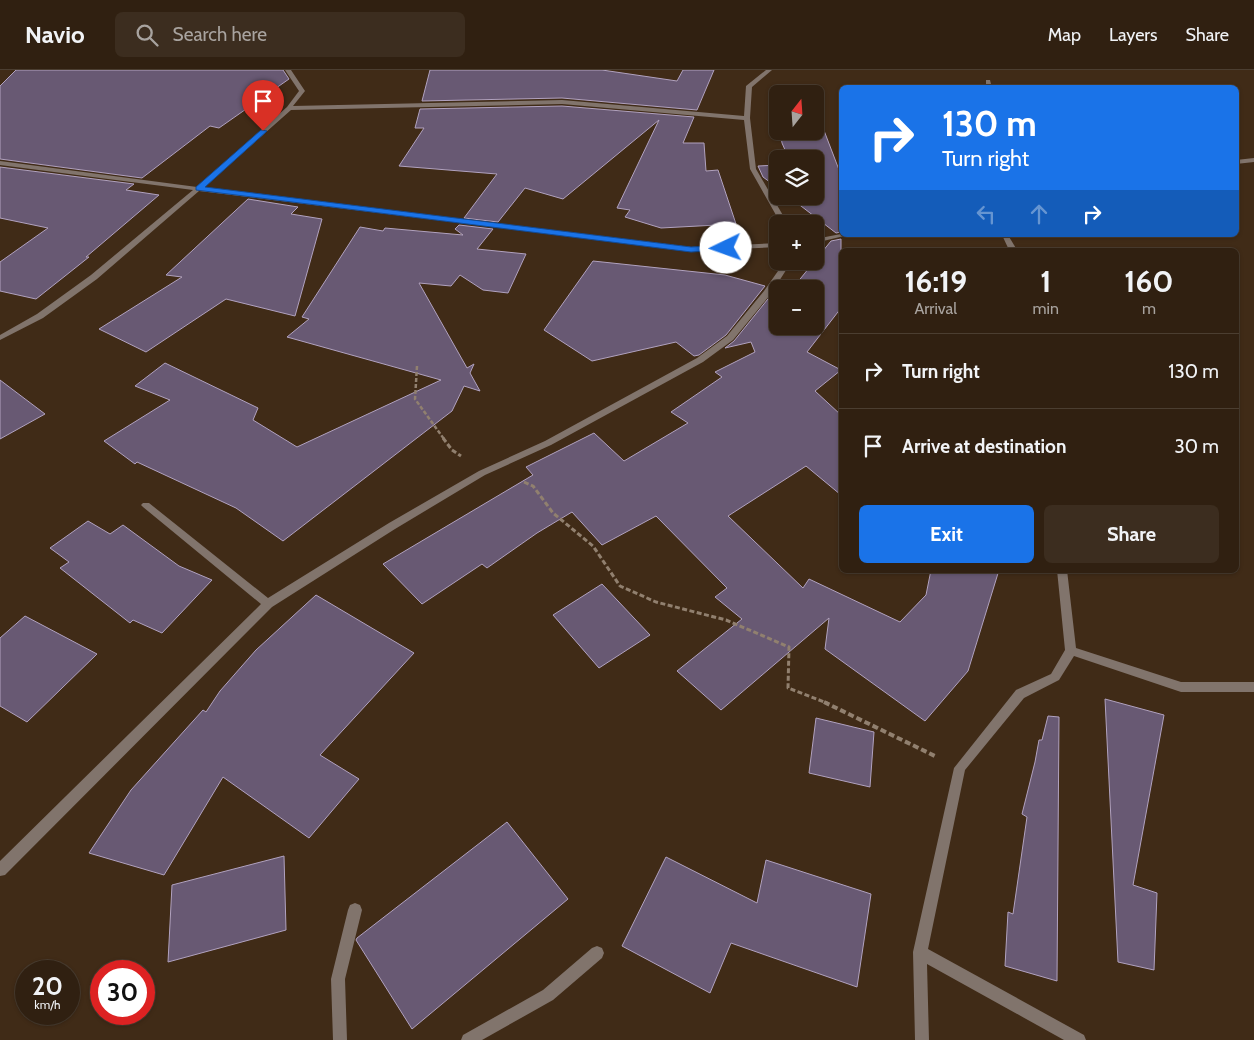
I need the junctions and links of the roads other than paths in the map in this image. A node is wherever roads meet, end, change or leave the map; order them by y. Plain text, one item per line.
1 (288, 70) edge
2 (769, 70) edge
3 (988, 80) dead end
4 (989, 85) edge
5 (289, 108) junction
6 (747, 118) junction
7 (1254, 160) edge
8 (1239, 162) edge
9 (0, 163) edge
10 (199, 188) junction
11 (780, 215) edge
12 (839, 236) edge
13 (824, 239) edge
14 (769, 245) edge
15 (783, 270) edge
16 (0, 338) edge
17 (146, 505) dead end
18 (1062, 573) edge
19 (268, 604) junction
20 (1071, 651) junction
21 (1254, 686) edge
22 (0, 870) edge
23 (355, 910) dead end
24 (920, 952) junction
25 (597, 953) dead end
26 (340, 1040) edge
27 (468, 1040) edge
28 (922, 1040) edge
29 (1079, 1040) edge

1 - 5 street
2 - 6 street
3 - 4 street
5 - 6 street
5 - 10 street
6 - 11 street
7 - 8 street
9 - 10 street
10 - 14 street
10 - 16 street
12 - 13 street
15 - 19 street
17 - 19 street
18 - 20 street
19 - 22 street
20 - 21 street
20 - 24 street
23 - 26 street
24 - 28 street
24 - 29 street
25 - 27 street

